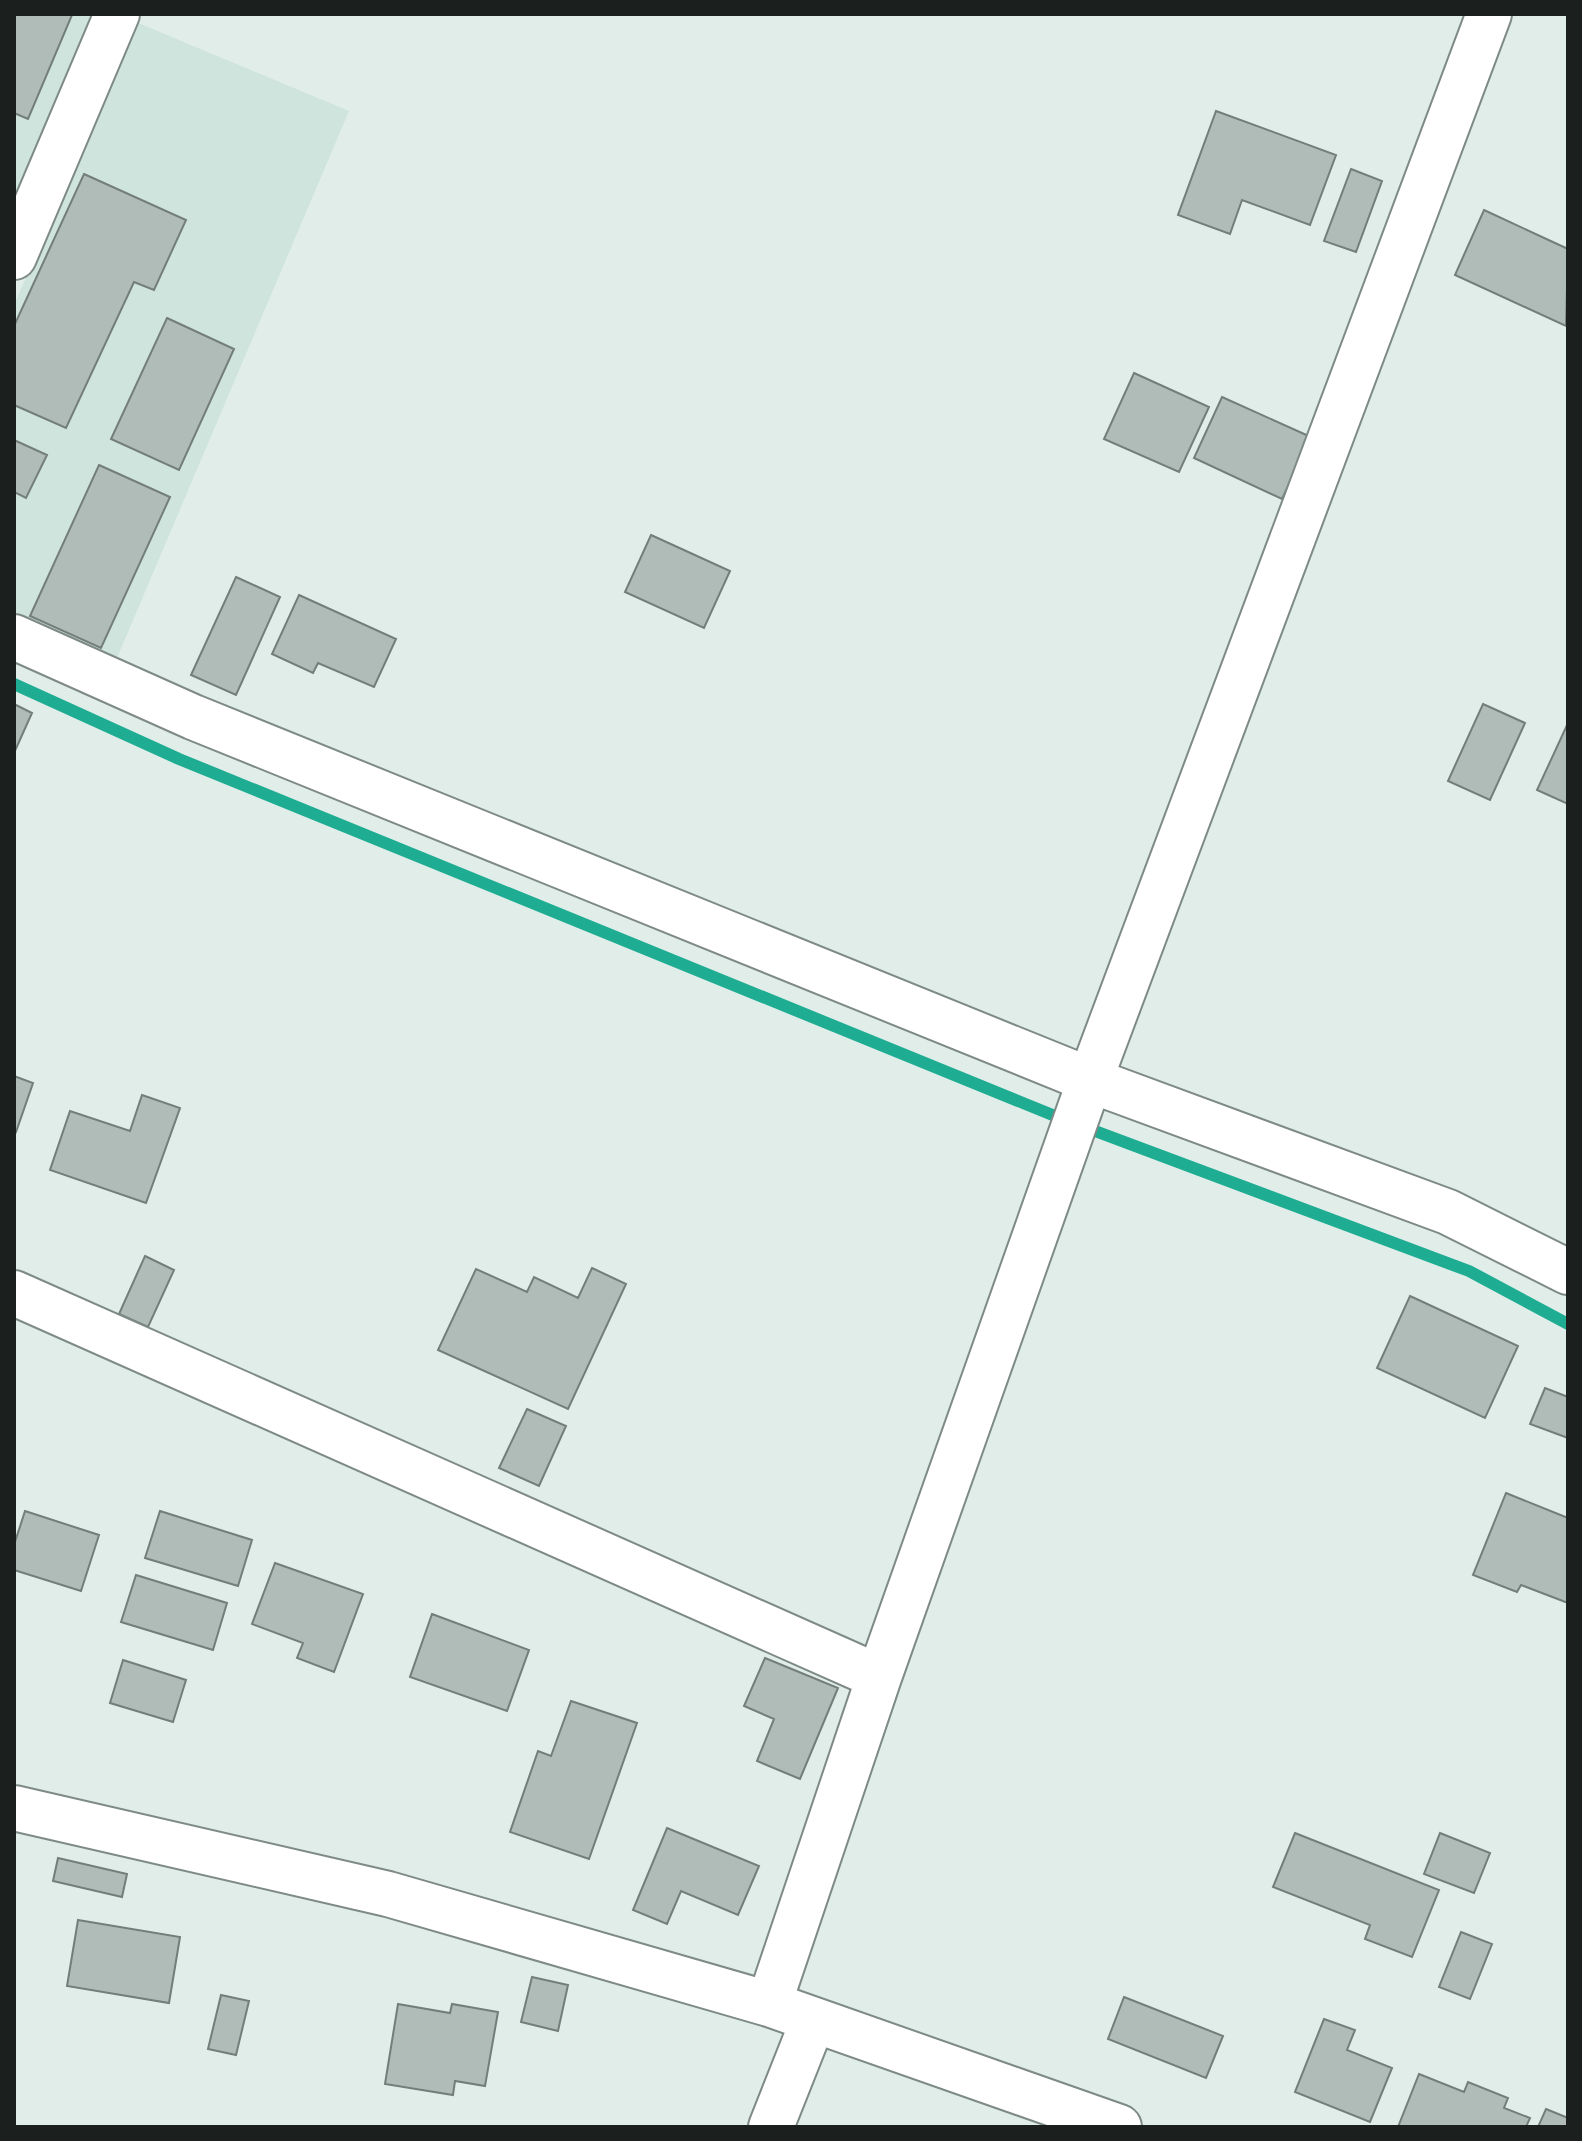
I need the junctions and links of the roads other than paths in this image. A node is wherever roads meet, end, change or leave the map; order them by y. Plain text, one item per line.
1 (117, 14) edge
2 (1489, 14) edge
3 (14, 257) edge
4 (14, 637) edge
5 (1090, 1080) junction
6 (1568, 1272) edge
7 (14, 1293) edge
8 (879, 1677) junction
9 (14, 1808) edge
10 (769, 2004) junction
11 (813, 2021) junction
12 (771, 2127) edge
13 (1119, 2127) edge

1 - 3 street
2 - 5 street
4 - 5 street
5 - 6 street
5 - 8 street
7 - 8 street
8 - 10 street
9 - 10 street
10 - 11 street
11 - 12 street
11 - 13 street

